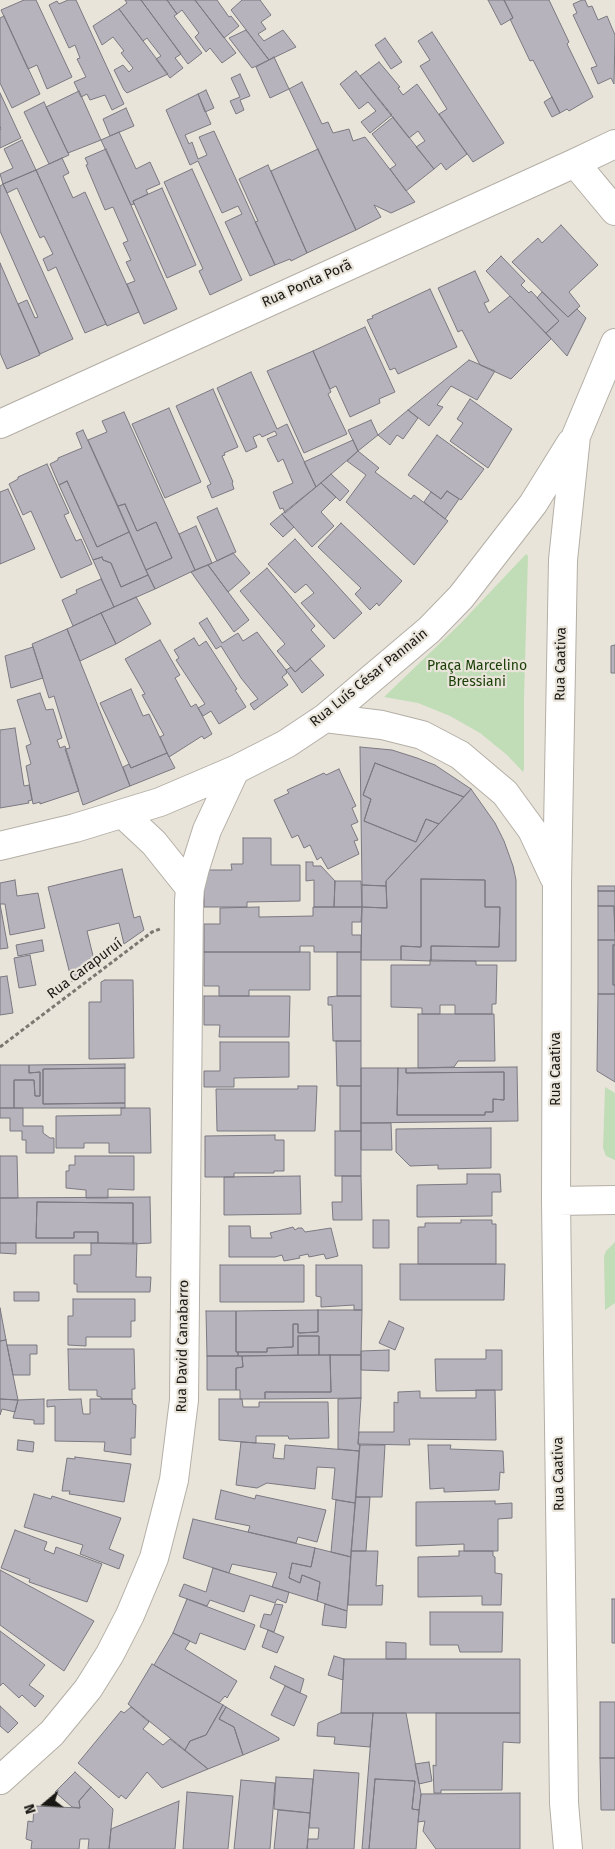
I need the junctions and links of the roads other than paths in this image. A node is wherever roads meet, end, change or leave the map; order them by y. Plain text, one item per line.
1 (615, 144) edge
2 (575, 164) junction
3 (615, 211) edge
4 (615, 343) edge
5 (0, 424) edge
6 (576, 436) junction
7 (325, 718) junction
8 (235, 770) junction
9 (123, 814) junction
10 (0, 846) edge
11 (556, 883) junction
12 (190, 888) junction
13 (615, 1200) edge
14 (556, 1201) junction
15 (0, 1780) edge
16 (564, 1803) junction
17 (550, 1849) edge
18 (568, 1849) edge

1 - 2 street, Rua Ponta Porã
2 - 3 street
2 - 5 street, Rua Ponta Porã
4 - 6 street, Rua Caativa
6 - 7 street, Rua Luís César Pannain
6 - 11 street, Rua Caativa
7 - 8 street, Rua Luís César Pannain
7 - 11 street
8 - 9 street, Rua Luís César Pannain
8 - 12 street, Rua David Canabarro
9 - 10 street, Rua Luís César Pannain
9 - 12 street
11 - 14 street, Rua Caativa
12 - 15 street, Rua David Canabarro
13 - 14 street
14 - 16 street, Rua Caativa
16 - 17 street, Rua Caativa
16 - 18 street, Rua Caativa

